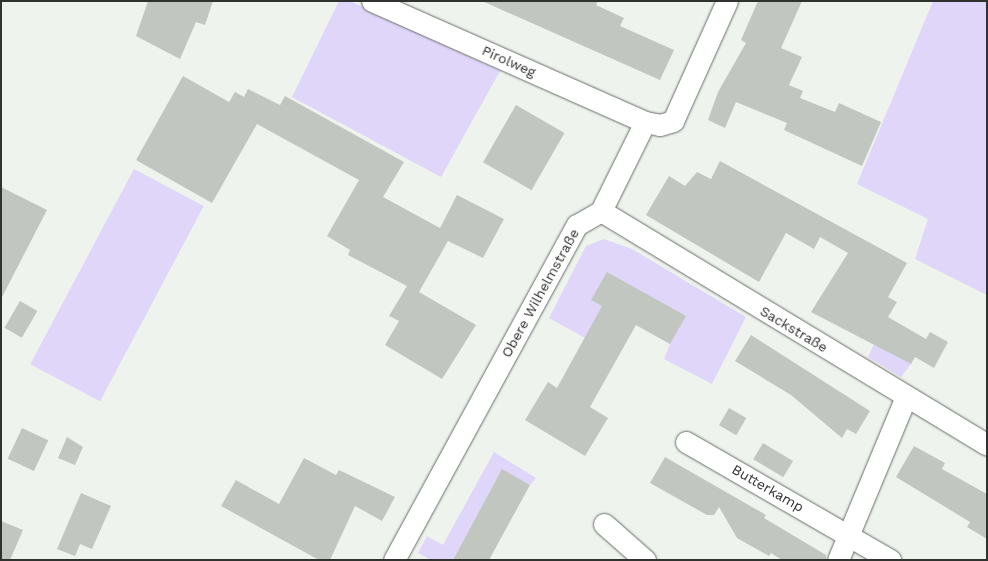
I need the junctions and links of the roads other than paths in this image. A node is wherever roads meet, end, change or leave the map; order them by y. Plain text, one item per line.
1 (372, 1) edge
2 (727, 1) edge
3 (645, 122) junction
4 (601, 211) junction
5 (906, 397) junction
6 (686, 442) dead end
7 (987, 445) edge
8 (604, 524) dead end
9 (850, 535) junction
10 (394, 560) edge
11 (645, 560) edge
12 (838, 560) edge
13 (890, 560) edge

1 - 3 street, Pirolweg
2 - 3 street
3 - 4 street
4 - 5 street, Sackstraße
4 - 10 street, Obere Wilhelmstraße
5 - 7 street, Sackstraße
5 - 9 street
6 - 9 street, Butterkamp
8 - 11 street
9 - 12 street
9 - 13 street, Butterkamp

